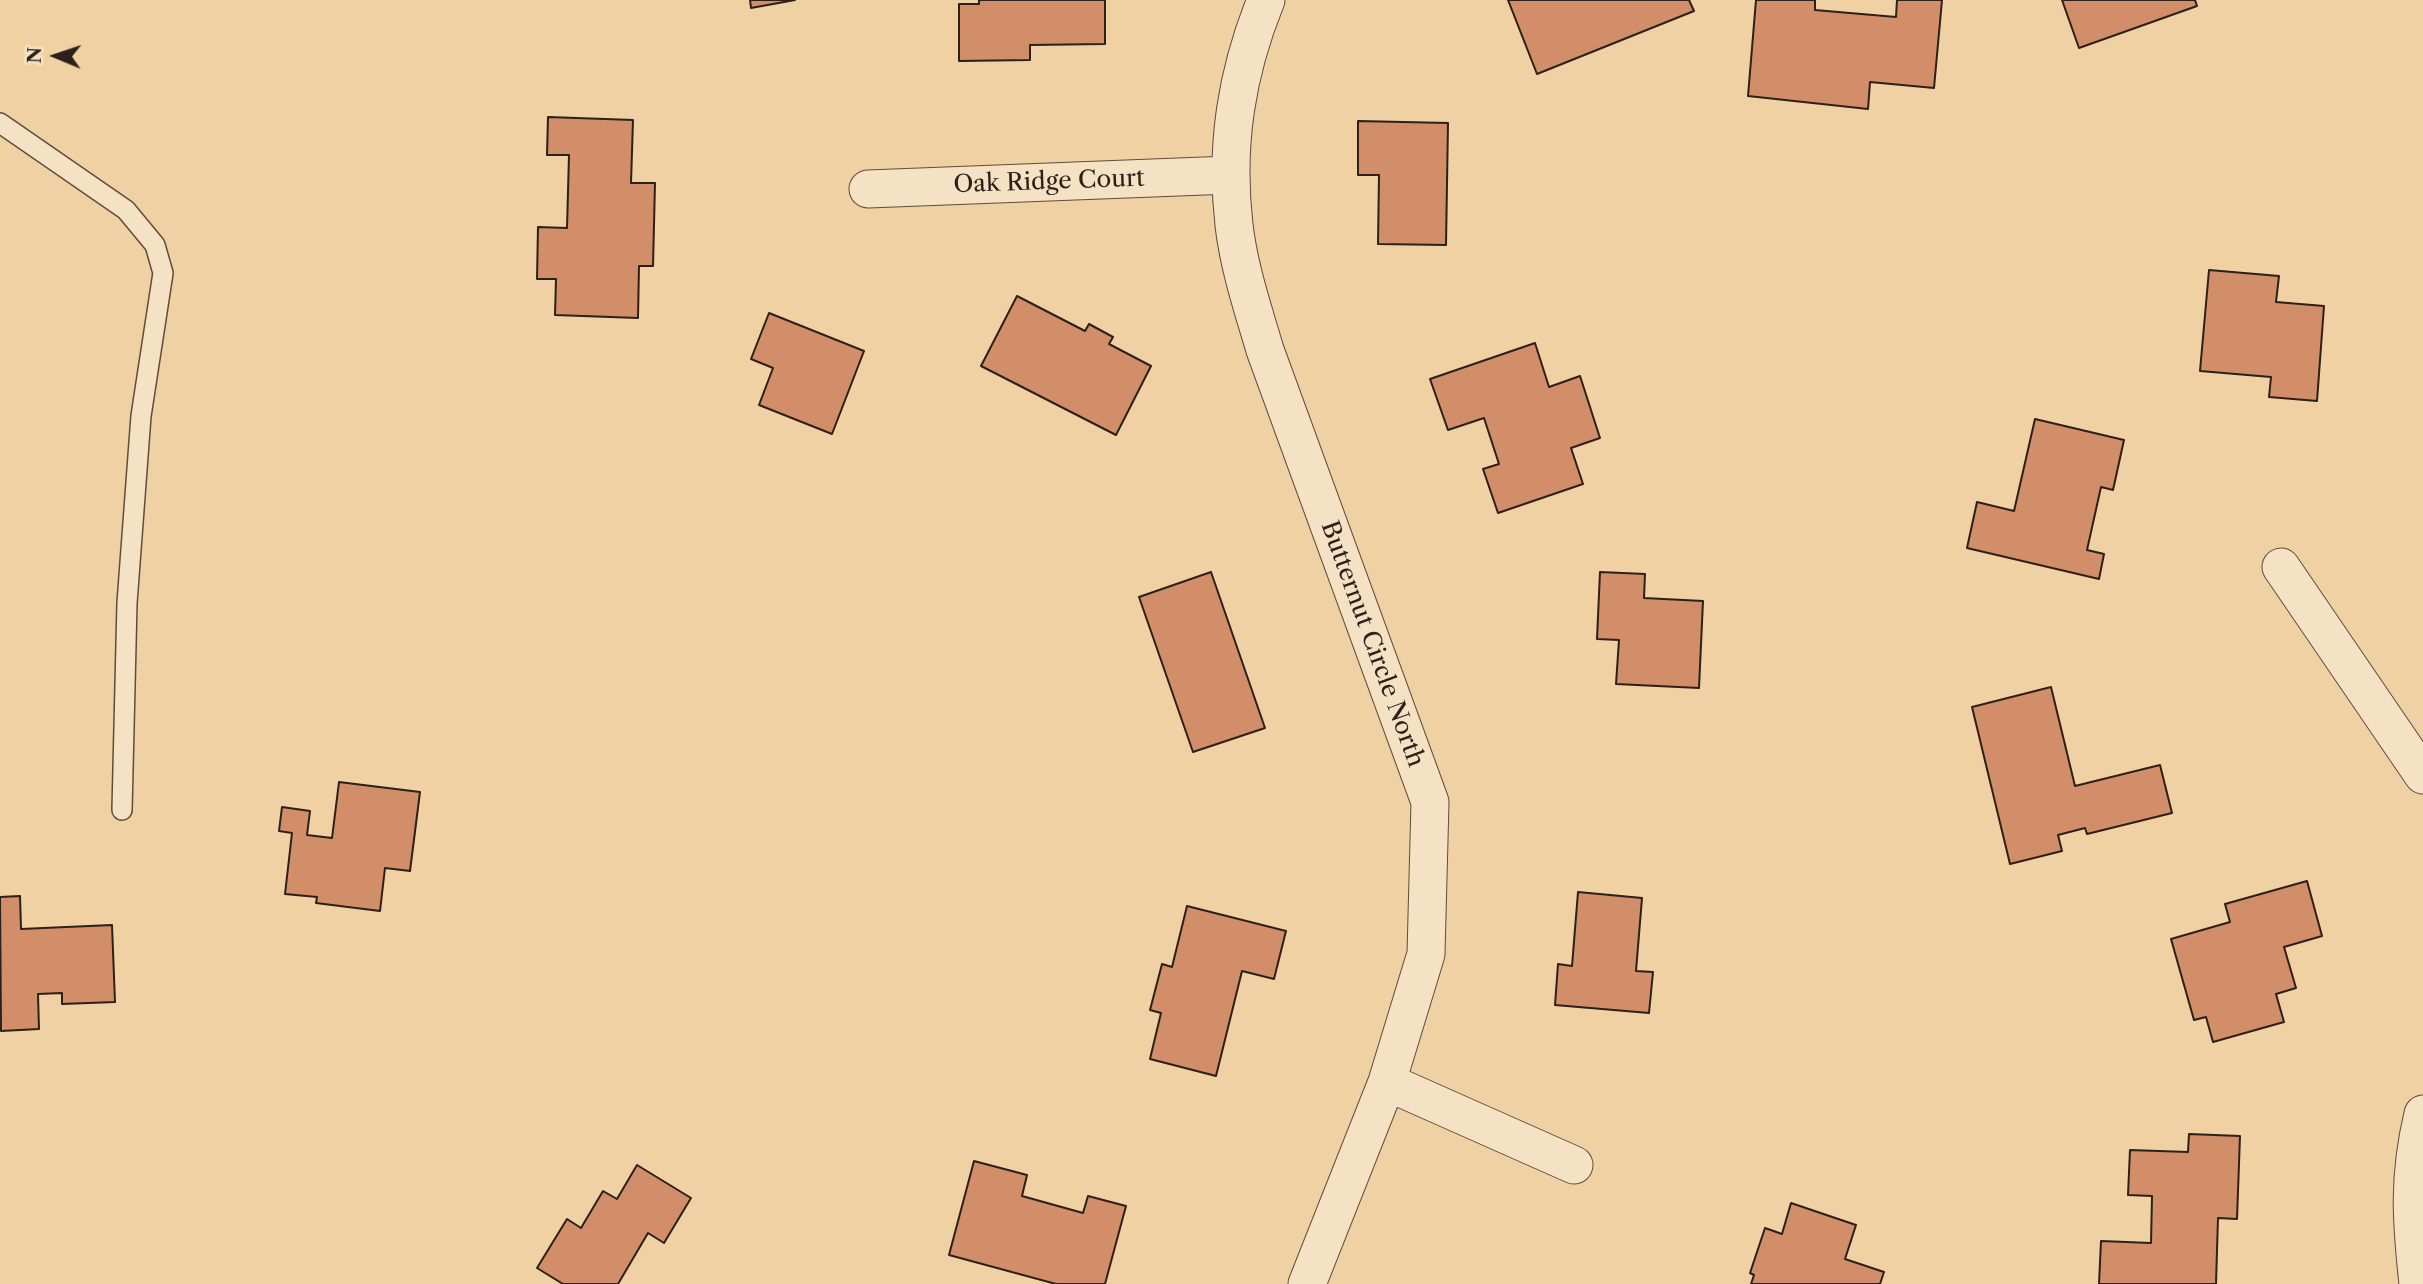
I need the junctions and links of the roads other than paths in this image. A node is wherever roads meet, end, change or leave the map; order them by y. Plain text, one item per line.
1 (1266, 0) edge
2 (0, 123) edge
3 (1230, 176) junction
4 (868, 189) dead end
5 (2281, 567) dead end
6 (2423, 775) edge
7 (122, 810) dead end
8 (1387, 1083) junction
9 (2423, 1114) edge
10 (1574, 1165) dead end
11 (1307, 1284) edge
12 (2418, 1284) edge

1 - 3 street, Butternut Circle North
2 - 7 lane
3 - 4 street, Oak Ridge Court
3 - 8 street, Butternut Circle North
5 - 6 street
8 - 10 street
8 - 11 street, Butternut Circle North
9 - 12 street

